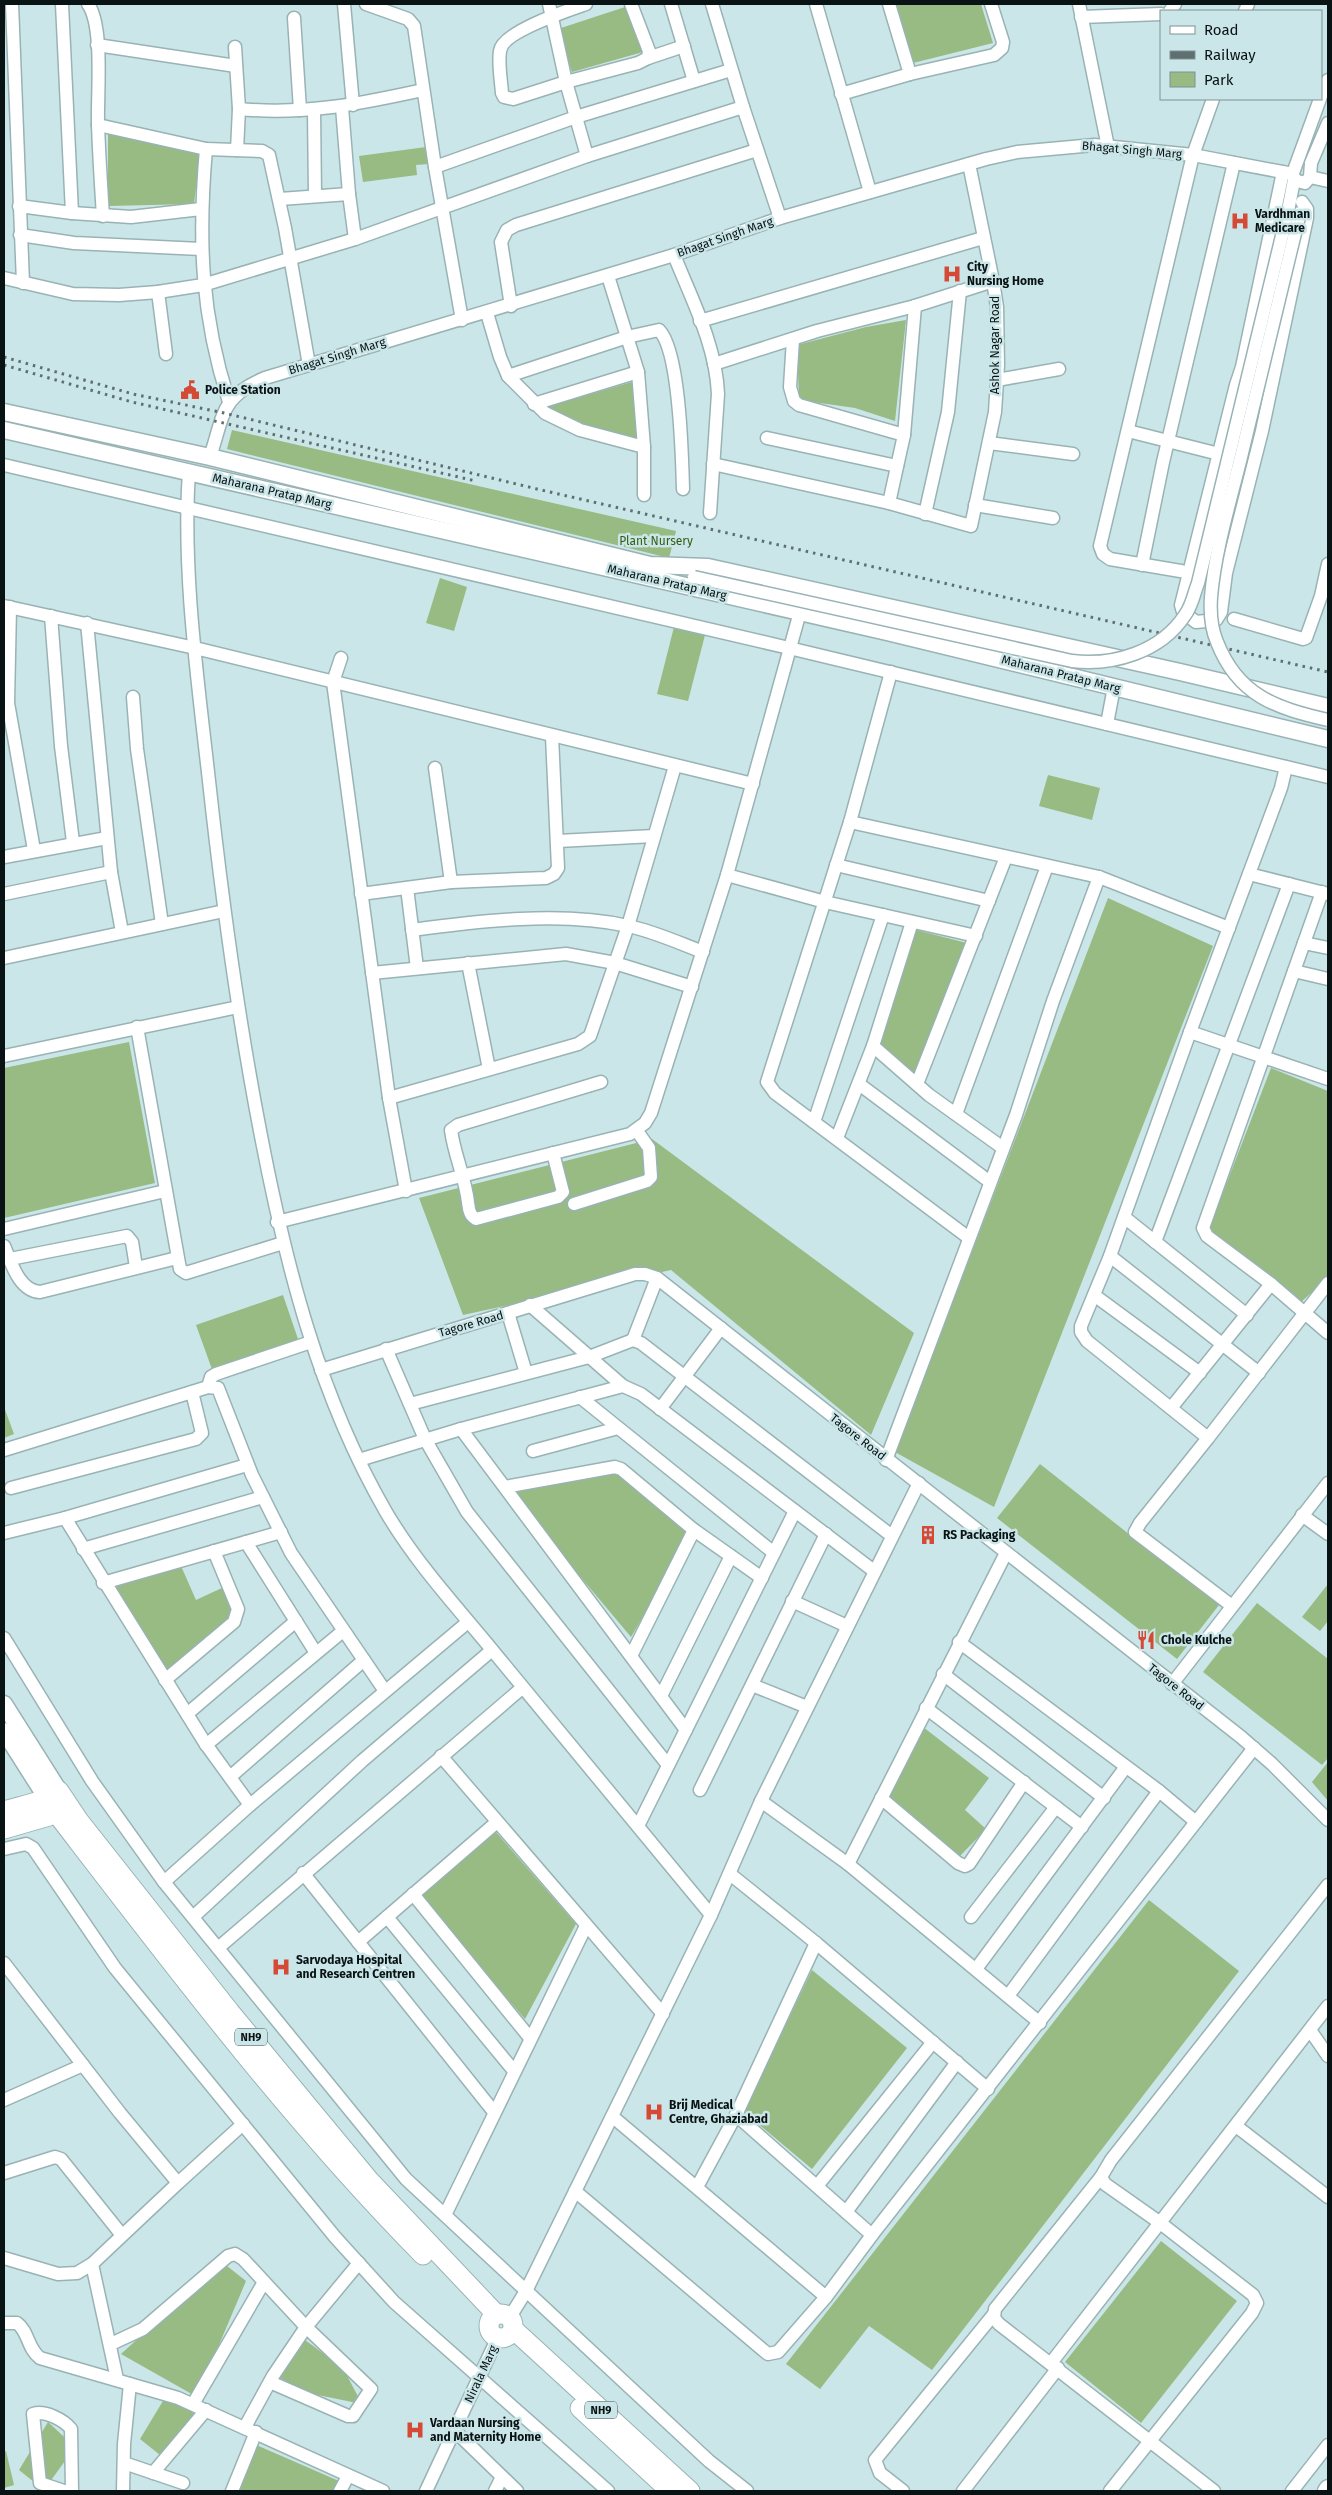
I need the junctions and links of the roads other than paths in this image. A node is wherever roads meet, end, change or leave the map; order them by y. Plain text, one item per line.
1 (12, 4) edge
2 (62, 4) edge
3 (88, 4) edge
4 (344, 4) edge
5 (366, 4) edge
6 (549, 4) edge
7 (586, 4) edge
8 (632, 4) edge
9 (671, 4) edge
10 (713, 4) edge
11 (816, 4) edge
12 (889, 4) edge
13 (991, 4) edge
14 (1079, 4) edge
15 (1160, 14) edge
16 (552, 17) junction
17 (1081, 17) junction
18 (294, 18) dead end
19 (97, 46) junction
20 (684, 46) junction
21 (235, 47) dead end
22 (648, 58) junction
23 (236, 66) junction
24 (731, 70) junction
25 (910, 74) junction
26 (1328, 80) edge
27 (694, 81) junction
28 (566, 82) junction
29 (424, 90) junction
30 (841, 94) junction
31 (1322, 94) edge
32 (1214, 100) edge
33 (1319, 100) edge
34 (348, 106) junction
35 (743, 107) junction
36 (239, 109) junction
37 (300, 110) junction
38 (314, 110) junction
39 (576, 117) junction
40 (1328, 123) edge
41 (98, 125) junction
42 (1108, 147) junction
43 (206, 149) junction
44 (236, 150) junction
45 (757, 150) junction
46 (1193, 155) junction
47 (587, 156) junction
48 (1300, 157) junction
49 (1234, 163) junction
50 (968, 164) junction
51 (435, 167) junction
52 (1270, 170) junction
53 (1297, 177) junction
54 (1328, 181) edge
55 (870, 192) junction
56 (348, 194) junction
57 (315, 196) junction
58 (280, 199) junction
59 (18, 206) junction
60 (443, 207) junction
61 (201, 209) junction
62 (1296, 209) junction
63 (72, 213) junction
64 (103, 216) junction
65 (780, 218) junction
66 (20, 235) junction
67 (983, 238) junction
68 (355, 239) junction
69 (201, 249) junction
70 (674, 255) junction
71 (290, 260) junction
72 (608, 276) junction
73 (4, 278) edge
74 (993, 281) junction
75 (23, 283) junction
76 (203, 285) junction
77 (960, 291) junction
78 (158, 292) junction
79 (511, 306) junction
80 (915, 306) junction
81 (487, 312) junction
82 (462, 320) junction
83 (700, 321) junction
84 (627, 337) junction
85 (793, 339) junction
86 (166, 354) dead end
87 (714, 364) junction
88 (309, 365) junction
89 (1059, 369) dead end
90 (638, 372) junction
91 (508, 376) junction
92 (997, 380) junction
93 (229, 402) junction
94 (534, 404) junction
95 (4, 412) edge
96 (67, 426) junction
97 (4, 430) edge
98 (1128, 431) junction
99 (904, 435) junction
100 (768, 438) dead end
101 (1167, 442) junction
102 (989, 443) junction
103 (64, 444) junction
104 (644, 447) junction
105 (1073, 454) dead end
106 (1219, 454) junction
107 (210, 457) junction
108 (713, 464) junction
109 (4, 465) edge
110 (897, 466) junction
111 (189, 472) junction
112 (684, 489) dead end
113 (342, 490) junction
114 (644, 495) dead end
115 (890, 503) junction
116 (975, 505) junction
117 (337, 506) junction
118 (187, 508) junction
119 (710, 513) dead end
120 (925, 514) junction
121 (1053, 518) dead end
122 (476, 531) junction
123 (1328, 564) edge
124 (1142, 565) junction
125 (668, 567) junction
126 (1189, 573) junction
127 (1225, 578) junction
128 (1324, 596) edge
129 (7, 606) edge
130 (800, 612) junction
131 (51, 616) junction
132 (1234, 619) dead end
133 (87, 623) junction
134 (195, 648) junction
135 (789, 648) junction
136 (1089, 652) junction
137 (340, 658) dead end
138 (6, 666) edge
139 (891, 672) junction
140 (1084, 680) junction
141 (333, 682) junction
142 (1114, 687) junction
143 (133, 697) dead end
144 (6, 702) edge
145 (1328, 708) edge
146 (1328, 720) edge
147 (1107, 724) junction
148 (552, 736) junction
149 (1328, 739) edge
150 (675, 766) junction
151 (1286, 767) junction
152 (435, 768) dead end
153 (1328, 777) edge
154 (753, 784) junction
155 (850, 822) junction
156 (654, 836) junction
157 (107, 838) junction
158 (558, 841) junction
159 (73, 842) junction
160 (34, 850) junction
161 (4, 857) edge
162 (1006, 857) junction
163 (836, 865) junction
164 (1047, 866) junction
165 (111, 872) junction
166 (1249, 874) junction
167 (727, 875) junction
168 (1099, 877) junction
169 (451, 882) junction
170 (1289, 884) junction
171 (406, 888) junction
172 (1325, 893) edge
173 (4, 894) edge
174 (361, 894) junction
175 (989, 901) junction
176 (825, 902) junction
177 (224, 911) junction
178 (882, 915) junction
179 (912, 922) junction
180 (162, 924) junction
181 (628, 926) junction
182 (1229, 928) junction
183 (412, 930) junction
184 (122, 932) junction
185 (976, 936) junction
186 (1304, 942) junction
187 (1328, 948) edge
188 (703, 952) junction
189 (4, 958) edge
190 (468, 963) junction
191 (615, 963) junction
192 (417, 968) junction
193 (1294, 971) junction
194 (372, 974) junction
195 (1328, 980) edge
196 (692, 987) junction
197 (238, 1007) junction
198 (137, 1027) junction
199 (1190, 1032) junction
200 (873, 1046) junction
201 (1230, 1046) junction
202 (4, 1056) edge
203 (1263, 1057) junction
204 (489, 1070) junction
205 (1328, 1079) edge
206 (602, 1082) dead end
207 (859, 1084) junction
208 (917, 1084) junction
209 (389, 1098) junction
210 (956, 1114) junction
211 (814, 1122) junction
212 (637, 1131) junction
213 (837, 1138) junction
214 (1003, 1148) junction
215 (553, 1153) junction
216 (464, 1175) junction
217 (990, 1182) junction
218 (165, 1191) junction
219 (406, 1191) junction
220 (574, 1204) dead end
221 (1124, 1217) junction
222 (277, 1222) junction
223 (4, 1230) edge
224 (969, 1238) junction
225 (1155, 1242) junction
226 (283, 1243) junction
227 (4, 1246) edge
228 (1110, 1256) junction
229 (177, 1258) junction
230 (10, 1259) junction
231 (136, 1267) junction
232 (657, 1278) junction
233 (1328, 1283) edge
234 (1271, 1284) junction
235 (1094, 1295) junction
236 (530, 1306) junction
237 (508, 1313) junction
238 (1247, 1314) junction
239 (1306, 1314) junction
240 (721, 1328) junction
241 (1328, 1333) edge
242 (633, 1340) junction
243 (311, 1342) junction
244 (1224, 1344) junction
245 (386, 1349) junction
246 (589, 1357) junction
247 (320, 1370) junction
248 (1259, 1373) junction
249 (526, 1374) junction
250 (1200, 1374) junction
251 (684, 1378) junction
252 (623, 1386) junction
253 (208, 1387) junction
254 (192, 1392) junction
255 (580, 1397) junction
256 (410, 1404) junction
257 (1171, 1408) junction
258 (660, 1409) junction
259 (618, 1428) junction
260 (461, 1429) junction
261 (1208, 1438) junction
262 (425, 1440) junction
263 (4, 1450) edge
264 (533, 1451) dead end
265 (359, 1460) junction
266 (886, 1460) junction
267 (247, 1465) junction
268 (919, 1483) junction
269 (1328, 1483) edge
270 (505, 1487) junction
271 (11, 1488) dead end
272 (263, 1497) junction
273 (795, 1511) junction
274 (1302, 1515) junction
275 (65, 1518) junction
276 (694, 1530) junction
277 (281, 1532) junction
278 (4, 1533) edge
279 (826, 1534) junction
280 (1328, 1534) edge
281 (892, 1536) junction
282 (246, 1542) junction
283 (83, 1549) junction
284 (214, 1551) junction
285 (774, 1553) junction
286 (1006, 1553) junction
287 (731, 1556) junction
288 (874, 1571) junction
289 (762, 1578) junction
290 (103, 1583) junction
291 (792, 1602) junction
292 (1232, 1606) junction
293 (296, 1621) junction
294 (468, 1622) junction
295 (847, 1626) junction
296 (343, 1631) junction
297 (4, 1638) edge
298 (959, 1642) junction
299 (492, 1650) junction
300 (316, 1653) junction
301 (631, 1656) junction
302 (364, 1660) junction
303 (943, 1674) junction
304 (165, 1680) junction
305 (1172, 1684) junction
306 (752, 1685) junction
307 (522, 1688) junction
308 (385, 1691) junction
309 (661, 1696) junction
310 (4, 1704) edge
311 (807, 1707) junction
312 (926, 1708) junction
313 (187, 1714) junction
314 (686, 1730) junction
315 (4, 1731) edge
316 (206, 1745) junction
317 (1254, 1748) junction
318 (441, 1756) junction
319 (668, 1765) junction
320 (1125, 1768) junction
321 (230, 1777) junction
322 (1024, 1782) junction
323 (700, 1790) dead end
324 (1158, 1792) junction
325 (881, 1798) junction
326 (1104, 1798) junction
327 (761, 1801) junction
328 (58, 1803) junction
329 (250, 1805) junction
330 (1056, 1807) junction
331 (4, 1811) edge
332 (1328, 1820) edge
333 (497, 1822) junction
334 (1196, 1822) junction
335 (638, 1826) junction
336 (11, 1827) edge
337 (1082, 1827) junction
338 (26, 1844) junction
339 (4, 1849) edge
340 (848, 1864) junction
341 (303, 1873) junction
342 (730, 1874) junction
343 (164, 1882) junction
344 (1328, 1886) edge
345 (413, 1894) junction
346 (711, 1915) junction
347 (193, 1917) junction
348 (387, 1917) junction
349 (971, 1917) dead end
350 (586, 1926) junction
351 (358, 1942) junction
352 (816, 1942) junction
353 (218, 1948) junction
354 (4, 1963) edge
355 (976, 1970) junction
356 (1008, 1996) junction
357 (1328, 2006) edge
358 (663, 2014) junction
359 (1040, 2022) junction
360 (1310, 2030) junction
361 (530, 2038) junction
362 (933, 2042) junction
363 (1328, 2056) edge
364 (957, 2062) junction
365 (83, 2065) junction
366 (514, 2071) junction
367 (988, 2089) junction
368 (4, 2100) edge
369 (494, 2112) junction
370 (736, 2115) junction
371 (613, 2117) junction
372 (243, 2124) junction
373 (1236, 2126) junction
374 (4, 2173) edge
375 (1101, 2177) junction
376 (178, 2184) junction
377 (817, 2186) junction
378 (696, 2187) junction
379 (575, 2191) junction
380 (1327, 2193) edge
381 (846, 2212) junction
382 (445, 2215) junction
383 (1159, 2222) junction
384 (121, 2234) junction
385 (872, 2235) junction
386 (4, 2258) edge
387 (359, 2263) junction
388 (92, 2264) junction
389 (264, 2282) junction
390 (526, 2291) junction
391 (826, 2297) junction
392 (994, 2314) junction
393 (4, 2323) edge
394 (502, 2326) junction
395 (306, 2327) junction
396 (110, 2344) junction
397 (1054, 2366) junction
398 (117, 2380) junction
399 (479, 2380) junction
400 (270, 2382) junction
401 (130, 2384) junction
402 (193, 2404) junction
403 (206, 2410) junction
404 (251, 2429) junction
405 (454, 2431) junction
406 (1150, 2440) junction
407 (1328, 2445) edge
408 (124, 2463) junction
409 (153, 2473) junction
410 (348, 2476) junction
411 (502, 2477) junction
412 (183, 2483) dead end
413 (1328, 2488) edge
414 (64, 2491) edge
415 (72, 2491) edge
416 (123, 2491) edge
417 (232, 2491) edge
418 (340, 2491) edge
419 (383, 2491) edge
420 (426, 2491) edge
421 (495, 2491) edge
422 (517, 2491) edge
423 (608, 2491) edge
424 (671, 2491) edge
425 (690, 2491) edge
426 (747, 2491) edge
427 (903, 2491) edge
428 (963, 2491) edge
429 (1110, 2491) edge
430 (1214, 2491) edge
431 (1292, 2491) edge
432 (1326, 2491) edge

1 - 59 street
2 - 63 street
3 - 19 street
4 - 34 street
5 - 29 street
6 - 16 street
7 - 16 street
8 - 22 street
9 - 20 street
10 - 24 street
11 - 30 street
12 - 25 street
13 - 25 street
14 - 17 street
15 - 17 street
16 - 28 street
16 - 28 street
17 - 42 street
18 - 37 street
19 - 23 street
19 - 41 street
20 - 22 street
20 - 27 street
21 - 23 street
22 - 28 street
23 - 36 street
24 - 27 street
24 - 35 street
25 - 30 street
26 - 31 street
27 - 39 street
28 - 39 street
29 - 34 street
29 - 51 street
30 - 55 street
32 - 46 street
33 - 48 street
34 - 38 street
34 - 56 street
35 - 45 street
35 - 47 street
36 - 37 street
36 - 44 street
37 - 38 street
38 - 57 street
39 - 47 street
39 - 51 street
40 - 53 street
41 - 43 street
41 - 64 street
42 - 46 street, Bhagat Singh Marg
42 - 50 street, Bhagat Singh Marg
43 - 44 street
43 - 61 street
44 - 58 street
45 - 65 street
45 - 79 street
46 - 49 street, Bhagat Singh Marg
46 - 98 street
47 - 60 street
48 - 52 street
48 - 53 street
49 - 52 street, Bhagat Singh Marg
49 - 101 street
50 - 55 street, Bhagat Singh Marg
50 - 67 street, Ashok Nagar Road
51 - 60 street
52 - 53 street, Bhagat Singh Marg
53 - 54 street, Bhagat Singh Marg
53 - 62 street
53 - 106 street
55 - 65 street, Bhagat Singh Marg
56 - 57 street
56 - 68 street
57 - 58 street
58 - 71 street
59 - 63 street
59 - 66 street
60 - 68 street
60 - 82 street
61 - 64 street
61 - 69 street
62 - 125 street, bridge
62 - 127 street
62 - 146 street, bridge
63 - 64 street
65 - 70 street, Bhagat Singh Marg
66 - 69 street
66 - 75 street
67 - 74 street, Ashok Nagar Road
67 - 83 street
68 - 71 street
69 - 76 street
70 - 72 street, Bhagat Singh Marg
70 - 83 street
71 - 76 street
71 - 88 street
72 - 79 street, Bhagat Singh Marg
72 - 84 street
73 - 75 street
74 - 77 street
74 - 92 street, Ashok Nagar Road
75 - 78 street
76 - 78 street
76 - 93 street
77 - 80 street
77 - 120 street
78 - 86 street
79 - 81 street, Bhagat Singh Marg
80 - 85 street
80 - 99 street
81 - 82 street, Bhagat Singh Marg
81 - 91 street
82 - 88 street, Bhagat Singh Marg
83 - 87 street
84 - 90 street
84 - 91 street
84 - 112 street
85 - 87 street
85 - 99 street
87 - 108 street
88 - 93 street, Bhagat Singh Marg
89 - 92 street
90 - 94 street
90 - 104 street
91 - 94 street
92 - 102 street, Ashok Nagar Road
93 - 107 street
94 - 104 street
95 - 96 main road, Maharana Pratap Marg
96 - 103 main road
96 - 107 main road, Maharana Pratap Marg
97 - 103 main road, Maharana Pratap Marg
98 - 101 street
98 - 124 street
99 - 110 street
100 - 110 street
101 - 106 street
101 - 124 street
102 - 105 street
102 - 116 street, Ashok Nagar Road
103 - 111 main road, Maharana Pratap Marg
104 - 114 street
106 - 126 street
107 - 113 main road, Maharana Pratap Marg
108 - 115 street
108 - 119 street
109 - 118 street
110 - 115 street
111 - 117 main road, Maharana Pratap Marg
111 - 118 street
113 - 117 main road
113 - 122 main road, Maharana Pratap Marg
115 - 120 street
116 - 120 street, Ashok Nagar Road
116 - 121 street
117 - 122 main road, Maharana Pratap Marg
118 - 134 street
118 - 135 street
122 - 125 main road, Maharana Pratap Marg
122 - 130 main road, Maharana Pratap Marg
123 - 128 street
124 - 126 street
125 - 136 main road, Maharana Pratap Marg
126 - 127 street
126 - 127 street
128 - 132 street
129 - 131 street
129 - 138 street
130 - 135 street
130 - 140 main road, Maharana Pratap Marg
131 - 133 street
131 - 159 street
133 - 134 street
133 - 157 street
134 - 141 street
134 - 177 street
135 - 139 street
135 - 154 street
136 - 140 main road
136 - 145 main road, Maharana Pratap Marg
137 - 141 street
138 - 144 street
139 - 147 street
139 - 155 street
140 - 142 main road, Maharana Pratap Marg
141 - 148 street
141 - 174 street
142 - 147 street
142 - 149 main road, Maharana Pratap Marg
143 - 180 street
144 - 160 street
147 - 151 street
148 - 150 street
148 - 158 street
150 - 154 street
150 - 156 street
151 - 153 street
151 - 166 street
152 - 169 street
154 - 167 street
155 - 162 street
155 - 163 street
156 - 158 street
156 - 181 street
157 - 159 street
157 - 165 street
158 - 169 street
159 - 160 street
160 - 161 street
162 - 164 street
162 - 175 street
163 - 175 street
163 - 176 street
164 - 168 street
164 - 210 street
165 - 173 street
165 - 184 street
166 - 170 street
166 - 182 street
167 - 176 street
167 - 188 street
168 - 182 street
168 - 214 street
169 - 171 street
170 - 172 street
170 - 201 street
171 - 174 street
171 - 183 street
172 - 186 street
174 - 194 street
175 - 185 street
176 - 178 street
176 - 211 street
177 - 180 street
177 - 197 street
178 - 179 street
178 - 211 street
179 - 185 street
179 - 200 street
180 - 184 street
181 - 183 street
181 - 188 street
181 - 191 street
182 - 199 street
183 - 192 street
184 - 189 street
185 - 208 street
186 - 187 street
186 - 193 street
188 - 196 street
190 - 191 street
190 - 192 street
190 - 204 street
191 - 196 street
191 - 204 street
192 - 194 street
193 - 195 street
193 - 203 street
194 - 209 street
196 - 212 street
197 - 198 street
197 - 222 street
198 - 202 street
198 - 218 street
199 - 201 street
199 - 221 street
200 - 207 street
200 - 208 street
201 - 203 street
201 - 225 street
203 - 205 street
203 - 234 street
204 - 209 street
206 - 216 street
207 - 213 street
207 - 217 street
208 - 210 street
209 - 219 street
210 - 214 street
211 - 213 street
212 - 215 street
212 - 220 street
213 - 224 street
214 - 217 street
215 - 216 street
215 - 216 street
216 - 219 street
217 - 224 street
218 - 223 street
218 - 229 street
219 - 222 street
221 - 225 street
221 - 228 street
222 - 226 street
224 - 266 street
225 - 238 street
226 - 229 street
226 - 243 street
227 - 230 street
228 - 235 street
228 - 244 street
229 - 231 street
230 - 231 street
230 - 231 street
232 - 236 street, Tagore Road
232 - 240 street, Tagore Road
232 - 242 street
233 - 239 street
234 - 238 street
234 - 239 street
235 - 250 street
235 - 257 street
236 - 237 street, Tagore Road
236 - 246 street
237 - 245 street, Tagore Road
237 - 249 street
238 - 244 street
239 - 241 street
239 - 248 street
240 - 251 street
240 - 266 street, Tagore Road
242 - 246 street
242 - 251 street
243 - 247 street
243 - 253 street
244 - 248 street
244 - 250 street
245 - 247 street, Tagore Road
245 - 256 street
246 - 249 street
246 - 252 street
247 - 265 street
248 - 261 street
249 - 256 street
250 - 257 street
251 - 258 street
251 - 281 street
252 - 255 street
252 - 258 street
253 - 254 street
253 - 267 street
254 - 263 street
254 - 271 street
255 - 259 street
255 - 260 street
256 - 262 street
257 - 261 street
258 - 273 street
259 - 264 street
259 - 285 street
260 - 262 street
260 - 270 street
261 - 292 street
262 - 265 street
262 - 319 street
265 - 294 street
266 - 268 street, Tagore Road
267 - 272 street
267 - 275 street
268 - 281 street, Nirala Marg
268 - 286 street, Tagore Road
269 - 274 street
270 - 276 street
270 - 301 street
272 - 277 street
272 - 283 street
273 - 279 street
273 - 285 street
274 - 280 street
274 - 292 street
275 - 278 street
275 - 283 street
276 - 287 street
276 - 301 street
277 - 282 street
277 - 296 street
279 - 288 street
279 - 291 street
281 - 288 street, Nirala Marg
282 - 284 street
282 - 293 street
283 - 290 street
284 - 290 street
284 - 304 street
285 - 289 street
286 - 298 street
286 - 305 street, Tagore Road
287 - 289 street
287 - 309 street
288 - 295 street, Nirala Marg
289 - 314 street
290 - 304 street
291 - 295 street
291 - 306 street
292 - 305 street
293 - 300 street
293 - 313 street
294 - 299 street
294 - 308 street
295 - 311 street, Nirala Marg
296 - 300 street
296 - 302 street
297 - 343 street
298 - 303 street
298 - 320 street
299 - 307 street
299 - 347 street
300 - 316 street
301 - 309 street
302 - 308 street
302 - 321 street
303 - 312 street
303 - 326 street
304 - 313 street
305 - 317 street, Tagore Road
306 - 311 street
306 - 323 street
307 - 318 street
307 - 335 street
308 - 329 street
309 - 314 street
310 - 328 main road
311 - 327 street, Nirala Marg
312 - 322 street
312 - 325 street
313 - 316 street
314 - 319 street
315 - 328 main road
316 - 321 street
317 - 332 street, Tagore Road
317 - 334 street
318 - 333 street
318 - 341 street
319 - 335 street
320 - 324 street
320 - 326 street
321 - 329 street
322 - 325 street
322 - 330 street
324 - 334 street
324 - 356 street
325 - 340 street
326 - 337 street
327 - 340 street
327 - 342 street, Nirala Marg
328 - 331 highway
328 - 336 highway
328 - 394 highway, NH9
329 - 343 street
330 - 337 street
330 - 349 street
333 - 345 street
333 - 350 street
334 - 359 street
335 - 346 street
336 - 338 street
337 - 355 street
338 - 339 street
338 - 372 street
340 - 355 street
341 - 351 street
341 - 353 street
342 - 346 street, Nirala Marg
342 - 352 street
343 - 347 street
344 - 375 street
345 - 348 street
345 - 361 street
346 - 358 street, Nirala Marg
347 - 353 street
348 - 351 street
348 - 366 street
350 - 358 street
350 - 361 street
351 - 369 street
352 - 362 street
352 - 370 street
353 - 382 street
354 - 365 street
355 - 356 street
356 - 359 street
357 - 360 street
358 - 371 street, Nirala Marg
359 - 367 street
360 - 363 street
360 - 373 street
361 - 366 street
362 - 364 street
362 - 377 street
364 - 367 street
364 - 381 street
365 - 368 street
365 - 376 street
366 - 369 street
367 - 385 street
369 - 382 street
370 - 377 street
370 - 378 street
371 - 378 street
371 - 379 street, Nirala Marg
372 - 376 street
372 - 387 street
373 - 380 street
373 - 383 street
374 - 384 street
375 - 383 street
375 - 392 street
376 - 384 street
377 - 381 street
378 - 391 street
379 - 390 street, Nirala Marg
379 - 391 street
381 - 385 street
382 - 390 street
383 - 397 street
383 - 406 street
384 - 388 street
385 - 391 street
386 - 388 street
387 - 395 street
387 - 399 street
388 - 396 street
389 - 395 street
389 - 396 street
389 - 402 street
390 - 394 street, Nirala Marg
390 - 426 street
392 - 397 street
392 - 427 street
393 - 398 street
394 - 399 street, Nirala Marg
394 - 424 highway, NH9
394 - 425 highway, NH9
395 - 400 street
395 - 400 street
396 - 398 street
397 - 406 street
397 - 428 street
398 - 401 street
399 - 405 street, Nirala Marg
399 - 423 street
400 - 404 street
401 - 402 street
401 - 408 street
402 - 403 street
403 - 404 street
403 - 409 street
404 - 410 street
404 - 417 street
405 - 411 street
405 - 420 street, Nirala Marg
406 - 429 street
406 - 430 street
407 - 431 street
408 - 409 street
408 - 416 street
409 - 412 street
410 - 418 street
410 - 419 street
411 - 421 street
411 - 422 street
413 - 432 main road
414 - 415 street

